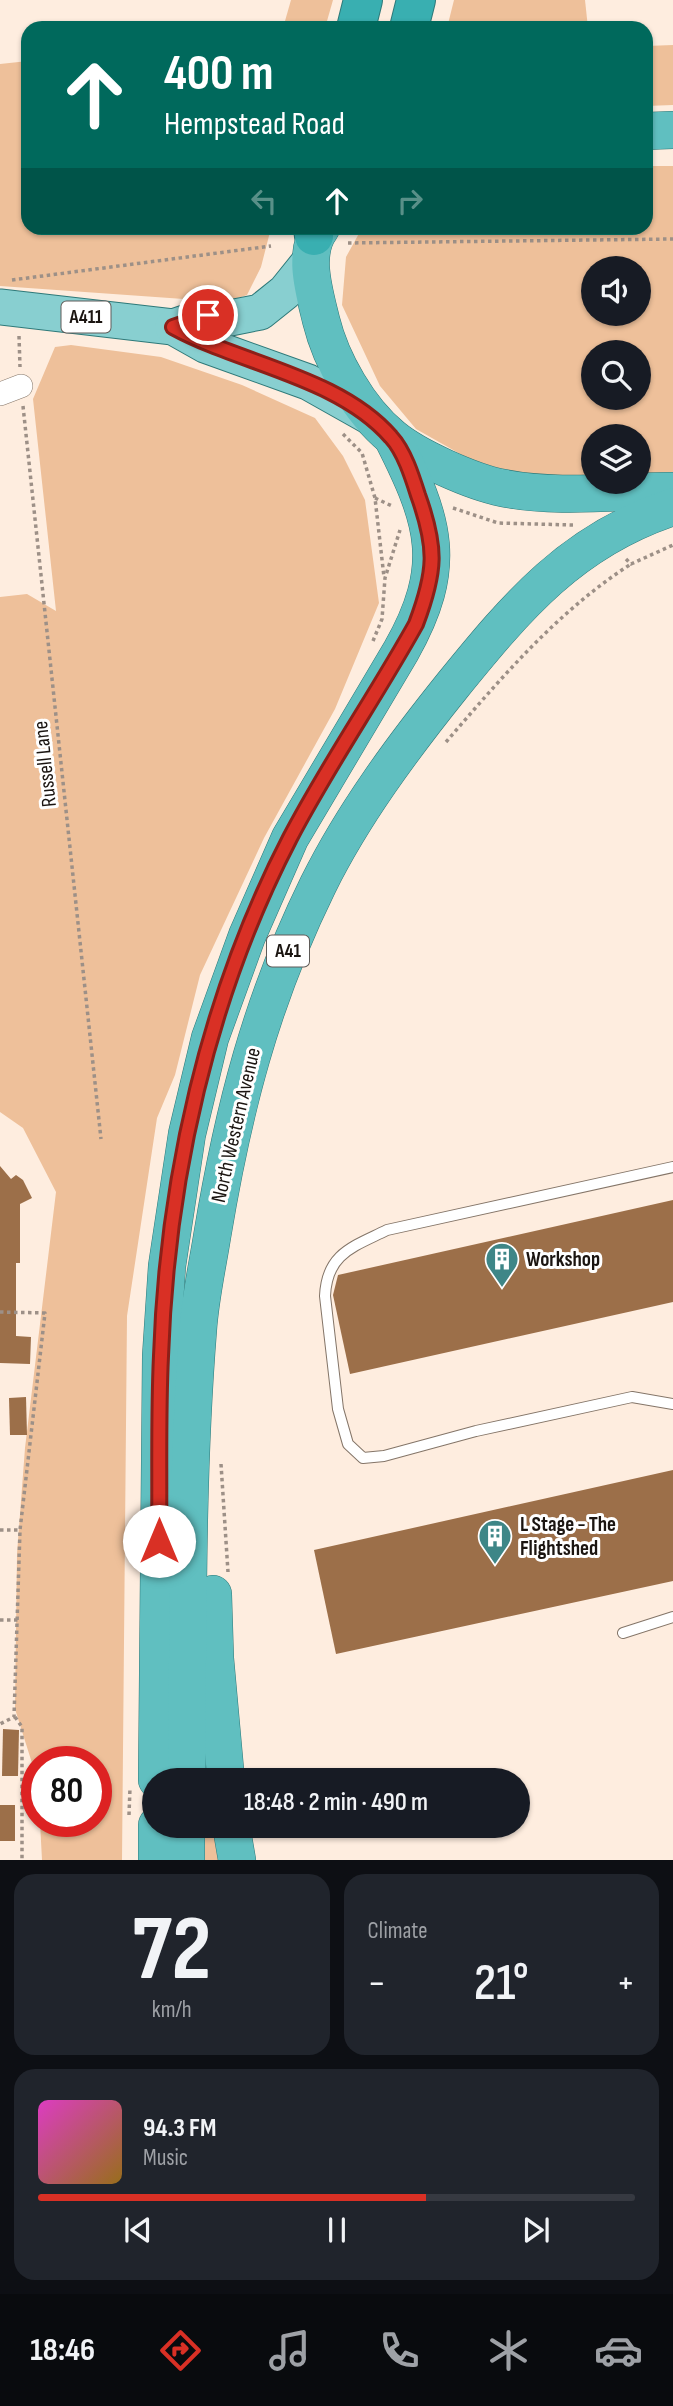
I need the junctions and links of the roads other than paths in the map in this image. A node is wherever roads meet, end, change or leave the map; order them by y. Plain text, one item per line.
1 (363, 0) edge
2 (416, 0) edge
3 (358, 21) edge
4 (410, 21) edge
5 (673, 130) edge
6 (653, 131) edge
7 (321, 239) edge
8 (9, 305) edge
9 (173, 327) junction
10 (369, 430) junction
11 (673, 491) edge
12 (673, 508) edge
13 (673, 525) edge
14 (618, 549) junction
15 (673, 1167) edge
16 (214, 1229) junction
17 (673, 1404) edge
18 (673, 1617) edge
19 (623, 1633) dead end
20 (157, 1768) edge
21 (187, 1768) edge
22 (225, 1768) edge
23 (157, 1838) edge
24 (187, 1838) edge
25 (234, 1838) edge
26 (157, 1860) edge
27 (186, 1860) edge
28 (237, 1860) edge

1 - 3 highway
2 - 4 highway
5 - 6 highway
7 - 9 main road, A411
7 - 10 highway, North Western Avenue
8 - 9 main road, A411
9 - 10 main road, A411
10 - 11 highway
10 - 20 highway, North Western Avenue / A41
12 - 14 highway, North Western Avenue / A41
13 - 14 highway
14 - 16 highway, North Western Avenue / A41
15 - 17 lane
16 - 21 highway, North Western Avenue / A41
16 - 22 highway
18 - 19 lane
23 - 26 highway
24 - 27 highway
25 - 28 highway

